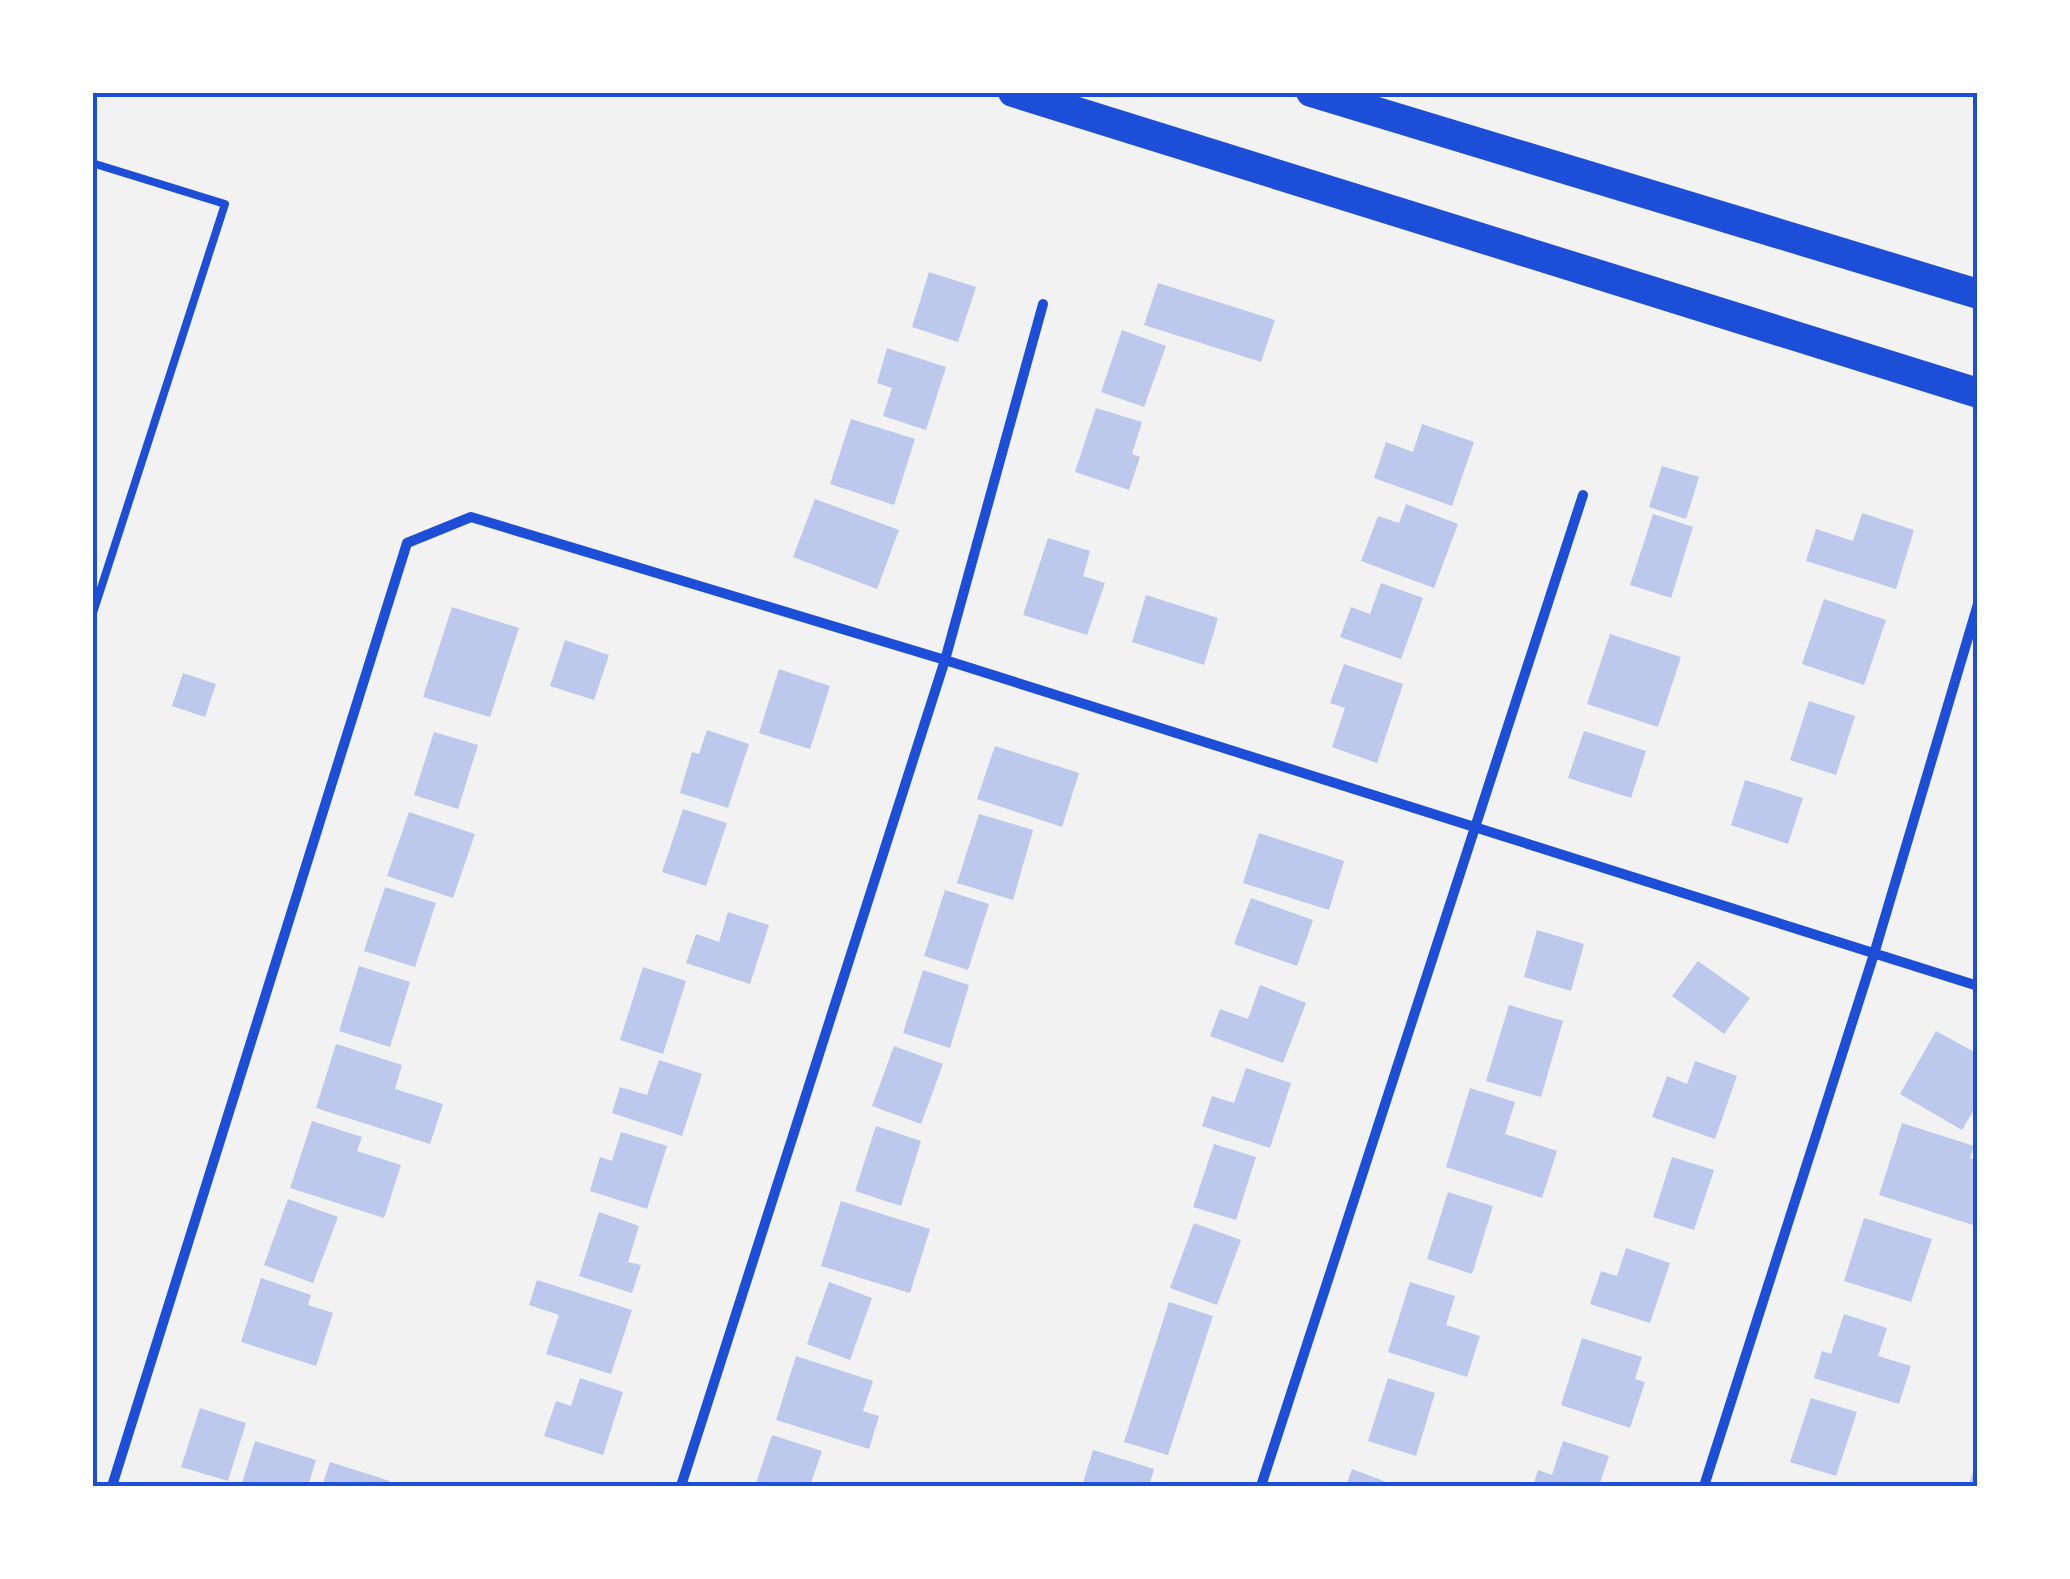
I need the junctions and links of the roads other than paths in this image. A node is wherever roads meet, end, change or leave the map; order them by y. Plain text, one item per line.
1 (1013, 92) edge
2 (1310, 92) edge
3 (92, 163) edge
4 (1978, 294) edge
5 (1044, 304) dead end
6 (1978, 392) edge
7 (1583, 495) dead end
8 (1978, 604) edge
9 (92, 616) edge
10 (945, 660) junction
11 (1477, 831) junction
12 (1874, 954) junction
13 (1978, 986) edge
14 (112, 1486) edge
15 (681, 1486) edge
16 (1261, 1486) edge
17 (1704, 1486) edge

1 - 6 highway
2 - 4 highway
3 - 9 lane
5 - 10 street
7 - 11 street
8 - 12 street
10 - 11 street
10 - 14 street
10 - 15 street
11 - 12 street
11 - 16 street
12 - 13 street
12 - 17 street

